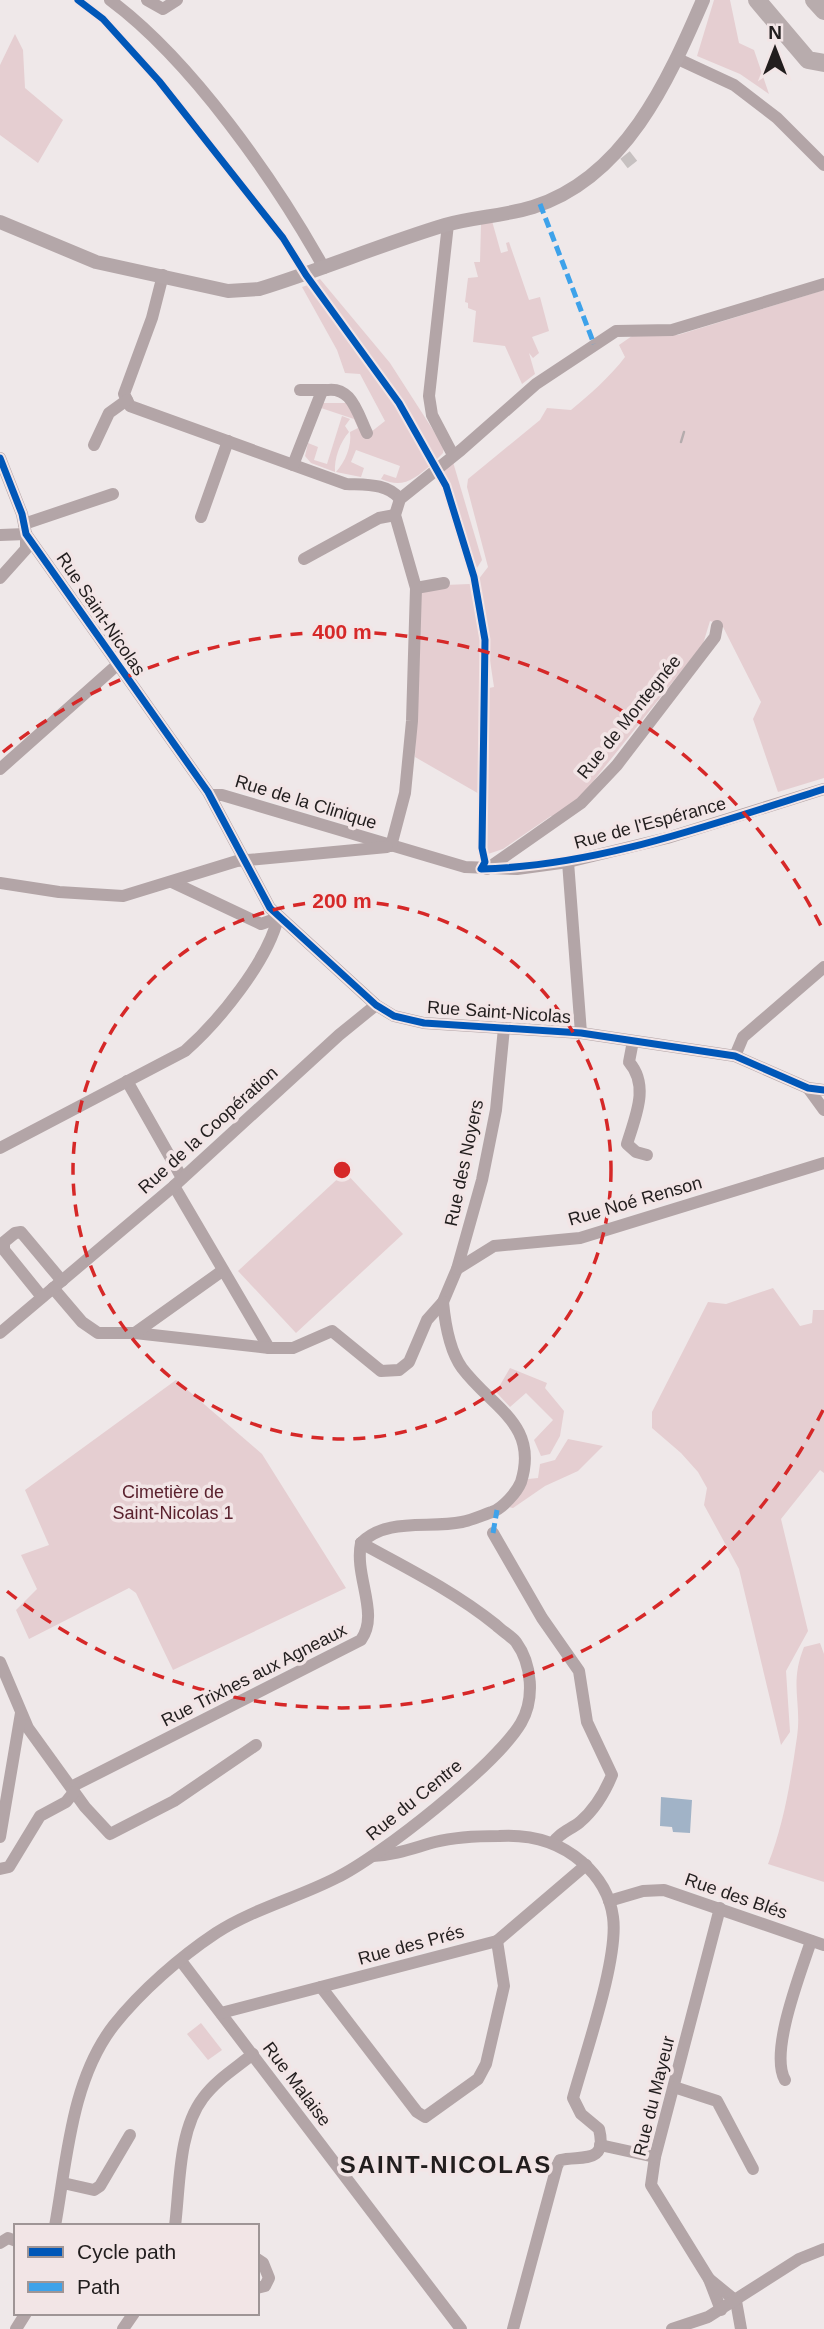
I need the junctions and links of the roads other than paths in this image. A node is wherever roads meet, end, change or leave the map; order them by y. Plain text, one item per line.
1 (110, 0) edge
2 (147, 0) edge
3 (177, 0) edge
4 (703, 0) edge
5 (757, 0) edge
6 (771, 0) edge
7 (814, 0) edge
8 (824, 12) edge
9 (678, 59) junction
10 (824, 63) edge
11 (824, 165) edge
12 (0, 222) edge
13 (448, 224) junction
14 (324, 268) junction
15 (163, 275) junction
16 (824, 284) edge
17 (300, 390) dead end
18 (326, 390) junction
19 (127, 400) junction
20 (367, 433) dead end
21 (228, 442) junction
22 (94, 445) dead end
23 (0, 458) edge
24 (450, 458) junction
25 (293, 465) junction
26 (113, 494) dead end
27 (400, 499) junction
28 (395, 515) junction
29 (201, 517) dead end
30 (25, 529) junction
31 (0, 535) edge
32 (304, 559) dead end
33 (0, 578) edge
34 (444, 583) dead end
35 (416, 588) junction
36 (716, 625) dead end
37 (117, 666) junction
38 (0, 769) edge
39 (824, 789) edge
40 (210, 796) junction
41 (391, 846) junction
42 (244, 860) junction
43 (568, 862) junction
44 (487, 869) junction
45 (172, 882) junction
46 (0, 883) edge
47 (278, 918) junction
48 (824, 967) edge
49 (376, 1005) junction
50 (501, 1028) junction
51 (582, 1033) junction
52 (632, 1041) junction
53 (735, 1056) junction
54 (127, 1081) junction
55 (808, 1088) junction
56 (824, 1090) edge
57 (824, 1110) edge
58 (0, 1148) edge
59 (647, 1155) dead end
60 (824, 1163) edge
61 (178, 1182) junction
62 (457, 1269) junction
63 (222, 1271) junction
64 (57, 1285) junction
65 (42, 1297) junction
66 (443, 1302) junction
67 (0, 1333) edge
68 (135, 1333) junction
69 (269, 1348) junction
70 (494, 1533) dead end
71 (361, 1543) junction
72 (0, 1662) edge
73 (21, 1713) junction
74 (256, 1745) dead end
75 (73, 1790) junction
76 (0, 1837) edge
77 (553, 1843) junction
78 (373, 1856) junction
79 (586, 1866) junction
80 (0, 1869) edge
81 (609, 1901) junction
82 (720, 1908) junction
83 (497, 1941) junction
84 (811, 1941) junction
85 (824, 1945) edge
86 (181, 1961) junction
87 (321, 1987) junction
88 (221, 2013) junction
89 (253, 2054) junction
90 (785, 2080) dead end
91 (674, 2087) junction
92 (130, 2135) dead end
93 (600, 2145) junction
94 (655, 2157) junction
95 (753, 2169) dead end
96 (63, 2183) junction
97 (55, 2224) edge
98 (175, 2224) edge
99 (824, 2249) edge
100 (259, 2260) edge
101 (709, 2279) junction
102 (259, 2288) edge
103 (736, 2301) junction
104 (721, 2310) junction
105 (461, 2329) edge
106 (513, 2329) edge
107 (672, 2329) edge
108 (741, 2329) edge

1 - 14 street
2 - 3 street
4 - 9 main road
5 - 10 highway
6 - 10 highway
7 - 8 highway
9 - 11 street
9 - 13 main road
12 - 15 main road
13 - 14 main road
13 - 24 street
14 - 15 main road
15 - 19 street
16 - 24 street
17 - 18 street
18 - 20 street
18 - 25 street
19 - 21 street
19 - 22 street
21 - 25 street
21 - 29 street
23 - 30 street, Rue Saint-Nicolas
24 - 27 street
25 - 27 street
26 - 30 street
27 - 28 street
28 - 32 street
28 - 35 street
30 - 31 street
30 - 33 street
30 - 37 street, Rue Saint-Nicolas
34 - 35 street
35 - 41 street
36 - 44 street, Rue de Montegnée
37 - 38 street
37 - 40 street, Rue Saint-Nicolas
39 - 43 street, Rue de l'Espérance
40 - 41 street, Rue de la Clinique
40 - 42 street, Rue Saint-Nicolas
41 - 42 street, Rue de l'Espérance
41 - 44 street, Rue de l'Espérance
42 - 45 street, Rue de l'Espérance
42 - 47 street, Rue Saint-Nicolas
43 - 44 street, Rue de l'Espérance
43 - 51 street
45 - 46 street, Rue de l'Espérance
45 - 47 street
47 - 49 street, Rue Saint-Nicolas
47 - 54 street
48 - 53 street
49 - 50 street, Rue Saint-Nicolas
49 - 61 street, Rue de la Coopération
50 - 51 street, Rue Saint-Nicolas
50 - 62 street, Rue des Noyers
51 - 52 street, Rue Saint-Nicolas
52 - 53 street, Rue Saint-Nicolas
52 - 59 street
53 - 55 street, Rue Saint-Nicolas
54 - 58 street
54 - 61 street
55 - 56 street, Rue Saint-Nicolas
55 - 57 street
60 - 62 street, Rue Noé Renson
61 - 63 street
61 - 64 street, Rue de la Coopération
62 - 66 street, Rue des Noyers
63 - 68 street
63 - 69 street
64 - 65 street, Rue de la Coopération
64 - 65 street
64 - 68 street
65 - 67 street, Rue de la Coopération
66 - 69 street, Rue des Noyers
66 - 71 street
68 - 69 street
70 - 77 street
71 - 75 street, Rue Trixhes aux Agneaux
71 - 78 street, Rue du Centre
72 - 73 street
73 - 75 street
73 - 76 street
74 - 75 street
75 - 80 street, Rue Trixhes aux Agneaux
77 - 78 street
77 - 79 street
78 - 86 street, Rue du Centre
79 - 81 street
79 - 83 street, Rue des Prés
81 - 82 street, Rue des Blés
81 - 93 street
82 - 84 street, Rue des Blés
82 - 91 street, Rue du Mayeur
83 - 87 street, Rue des Prés
83 - 87 street
84 - 85 street, Rue des Blés
84 - 90 street
86 - 88 street, Rue Malaise
86 - 96 street, Rue du Centre
87 - 88 street, Rue des Prés
88 - 89 street, Rue Malaise
89 - 98 street
89 - 105 street, Rue Malaise
91 - 94 street, Rue du Mayeur
91 - 95 street
92 - 96 street
93 - 94 street
93 - 106 street
94 - 101 street, Rue du Mayeur
96 - 97 street, Rue du Centre
99 - 103 street
100 - 102 street
101 - 103 street, Rue du Mayeur
101 - 104 street, Rue du Mayeur
103 - 104 street
103 - 108 street
104 - 107 street

